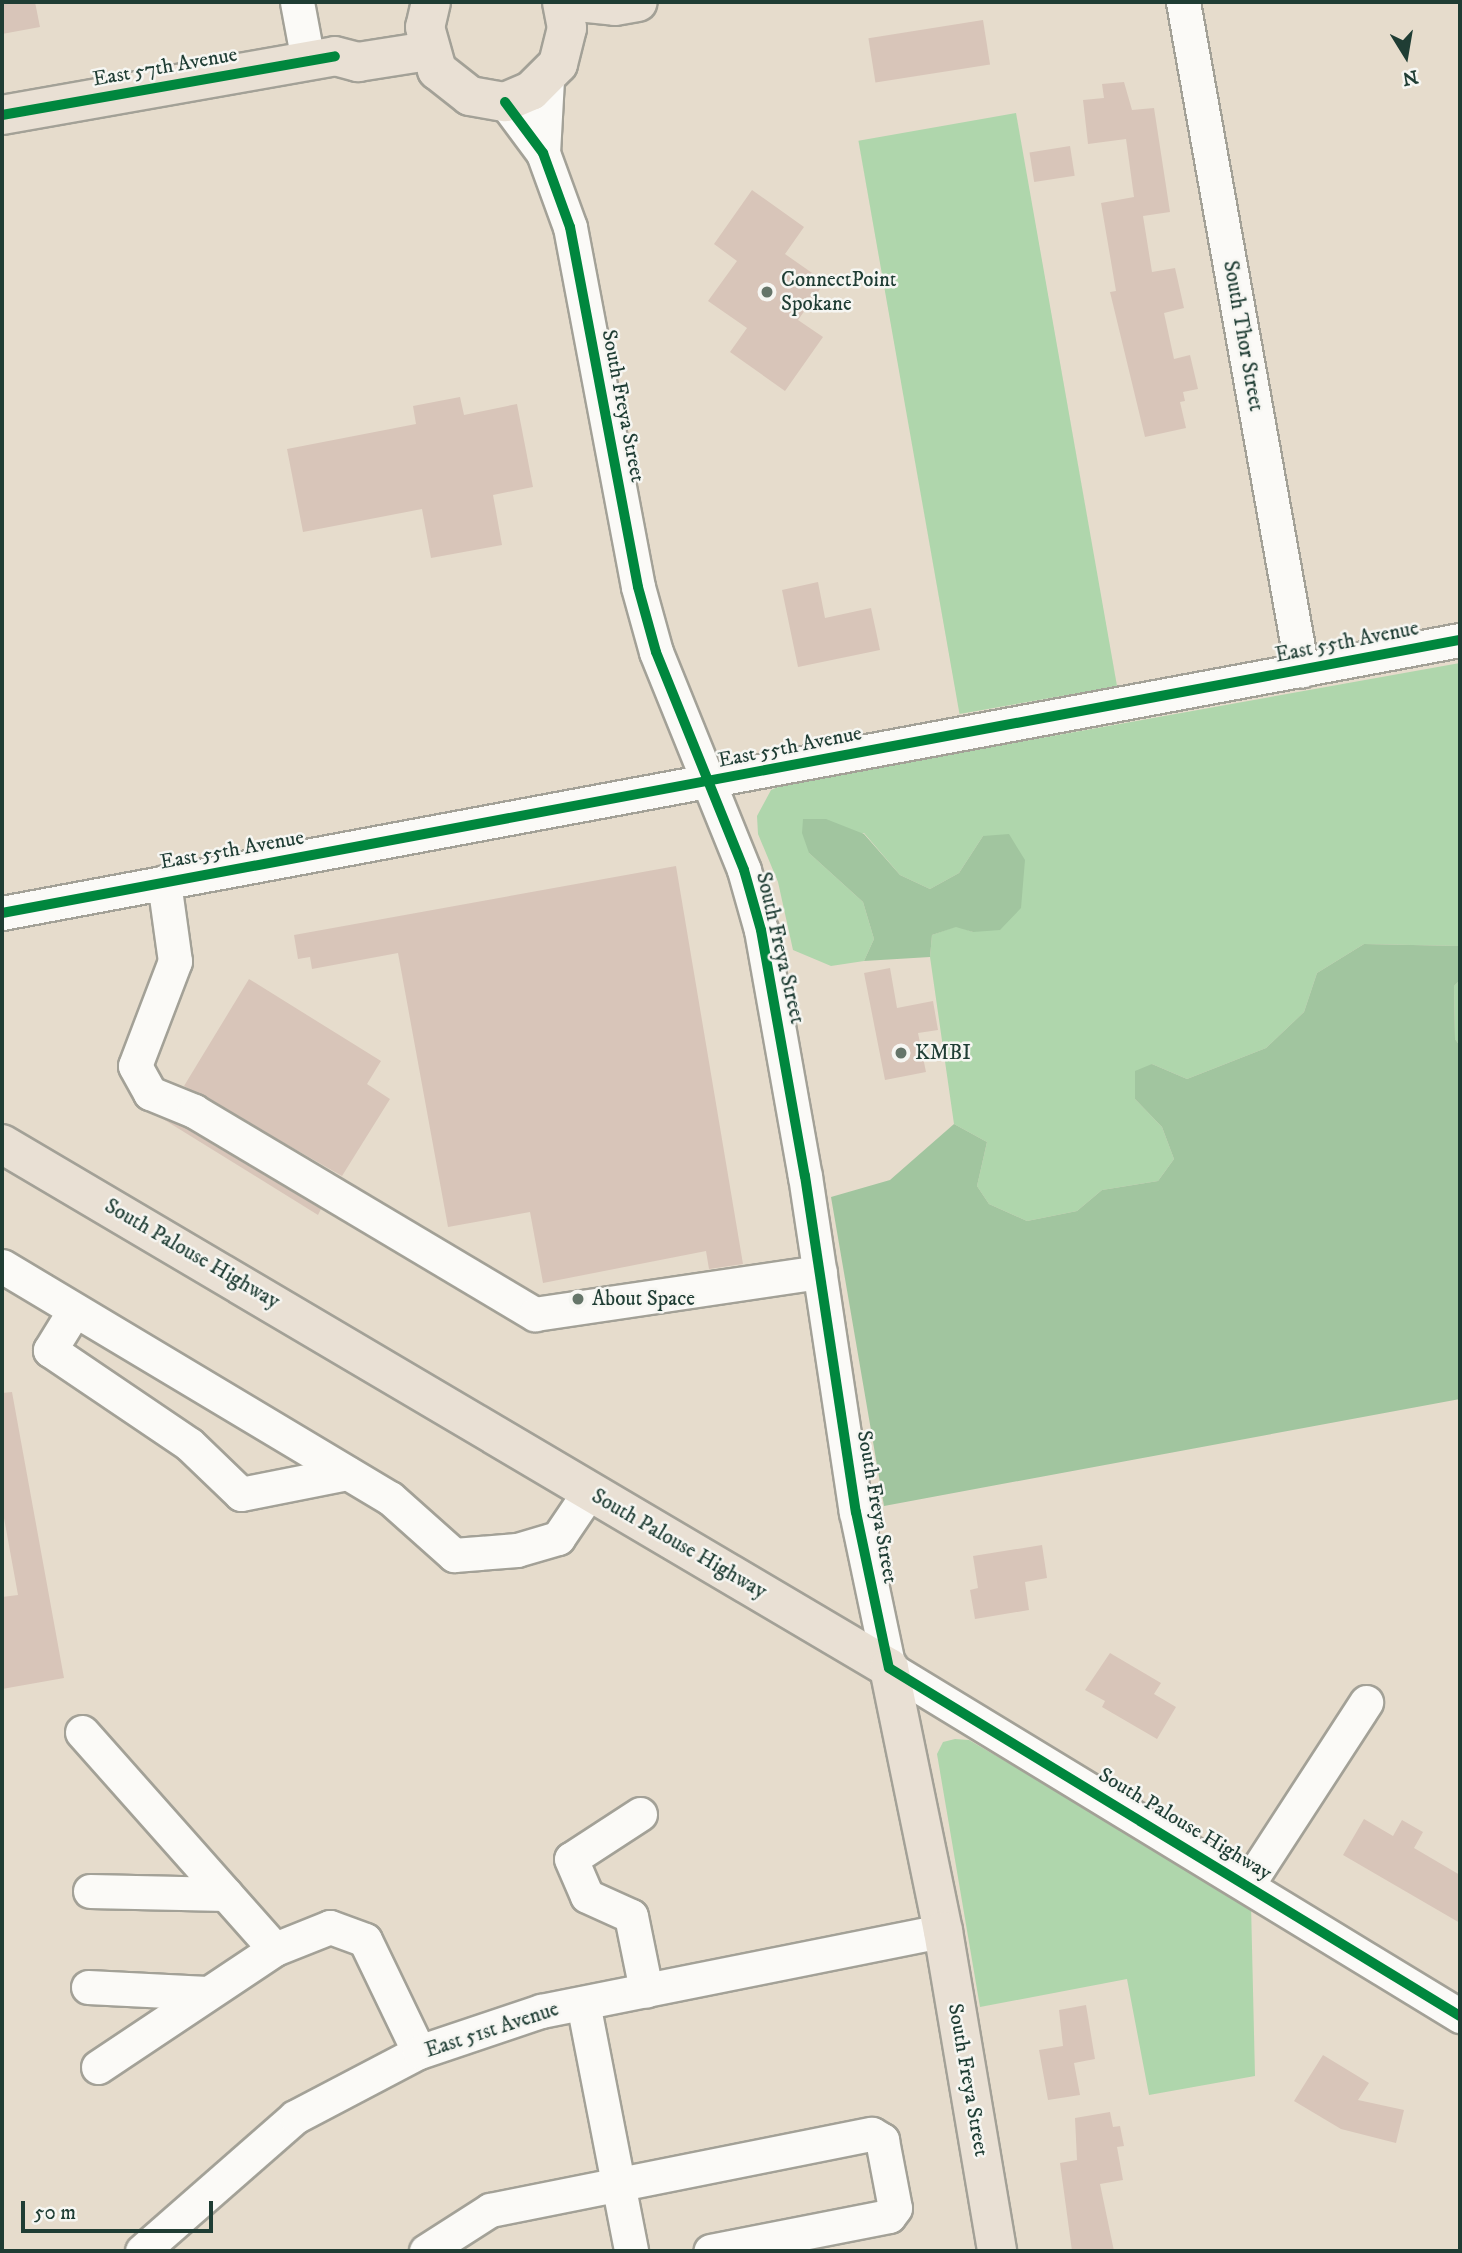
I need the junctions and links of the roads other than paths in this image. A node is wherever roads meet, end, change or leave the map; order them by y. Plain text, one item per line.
1 (297, 2) edge
2 (1184, 2) edge
3 (627, 4) edge
4 (569, 11) edge
5 (428, 26) edge
6 (322, 59) junction
7 (547, 79) junction
8 (505, 102) junction
9 (2, 115) edge
10 (543, 153) junction
11 (1460, 640) edge
12 (1302, 670) junction
13 (710, 781) junction
14 (164, 882) junction
15 (2, 913) edge
16 (2, 1144) edge
17 (2, 1266) edge
18 (820, 1272) junction
19 (74, 1311) junction
20 (347, 1473) junction
21 (589, 1492) junction
22 (889, 1668) junction
23 (1367, 1702) dead end
24 (82, 1732) dead end
25 (640, 1814) dead end
26 (1248, 1884) junction
27 (90, 1891) dead end
28 (226, 1894) junction
29 (943, 1931) junction
30 (275, 1949) junction
31 (88, 1987) dead end
32 (646, 1990) junction
33 (207, 1993) junction
34 (583, 2003) junction
35 (1460, 2015) edge
36 (419, 2052) junction
37 (98, 2067) dead end
38 (617, 2183) junction
39 (156, 2246) edge
40 (426, 2251) edge
41 (631, 2251) edge
42 (710, 2251) edge
43 (997, 2251) edge

1 - 6 street
2 - 12 street, South Thor Street
3 - 4 main road
4 - 7 main road
5 - 6 main road, East 57th Avenue
5 - 8 main road, East 57th Avenue
6 - 9 main road, East 57th Avenue
7 - 8 main road
7 - 10 street, South Freya Street
8 - 10 street, South Freya Street
10 - 13 street, South Freya Street
11 - 12 street, East 55th Avenue
12 - 13 street, East 55th Avenue
13 - 14 street, East 55th Avenue
13 - 18 street, South Freya Street
14 - 15 street, East 55th Avenue
14 - 18 street
16 - 21 main road, South Palouse Highway
17 - 19 street
18 - 22 street, South Freya Street
19 - 20 street
19 - 20 street
20 - 21 street
21 - 22 main road, South Palouse Highway
22 - 26 street, South Palouse Highway
22 - 29 main road, South Freya Street
23 - 26 street
24 - 28 street
25 - 32 street
26 - 35 street, South Palouse Highway
27 - 28 street
28 - 30 street
29 - 32 street, East 51st Avenue
29 - 43 main road, South Freya Street
30 - 33 street
30 - 36 street
31 - 33 street
32 - 34 street, East 51st Avenue
33 - 37 street
34 - 36 street, East 51st Avenue
34 - 38 street
36 - 39 street, East 51st Avenue
38 - 40 street
38 - 41 street
38 - 42 street

